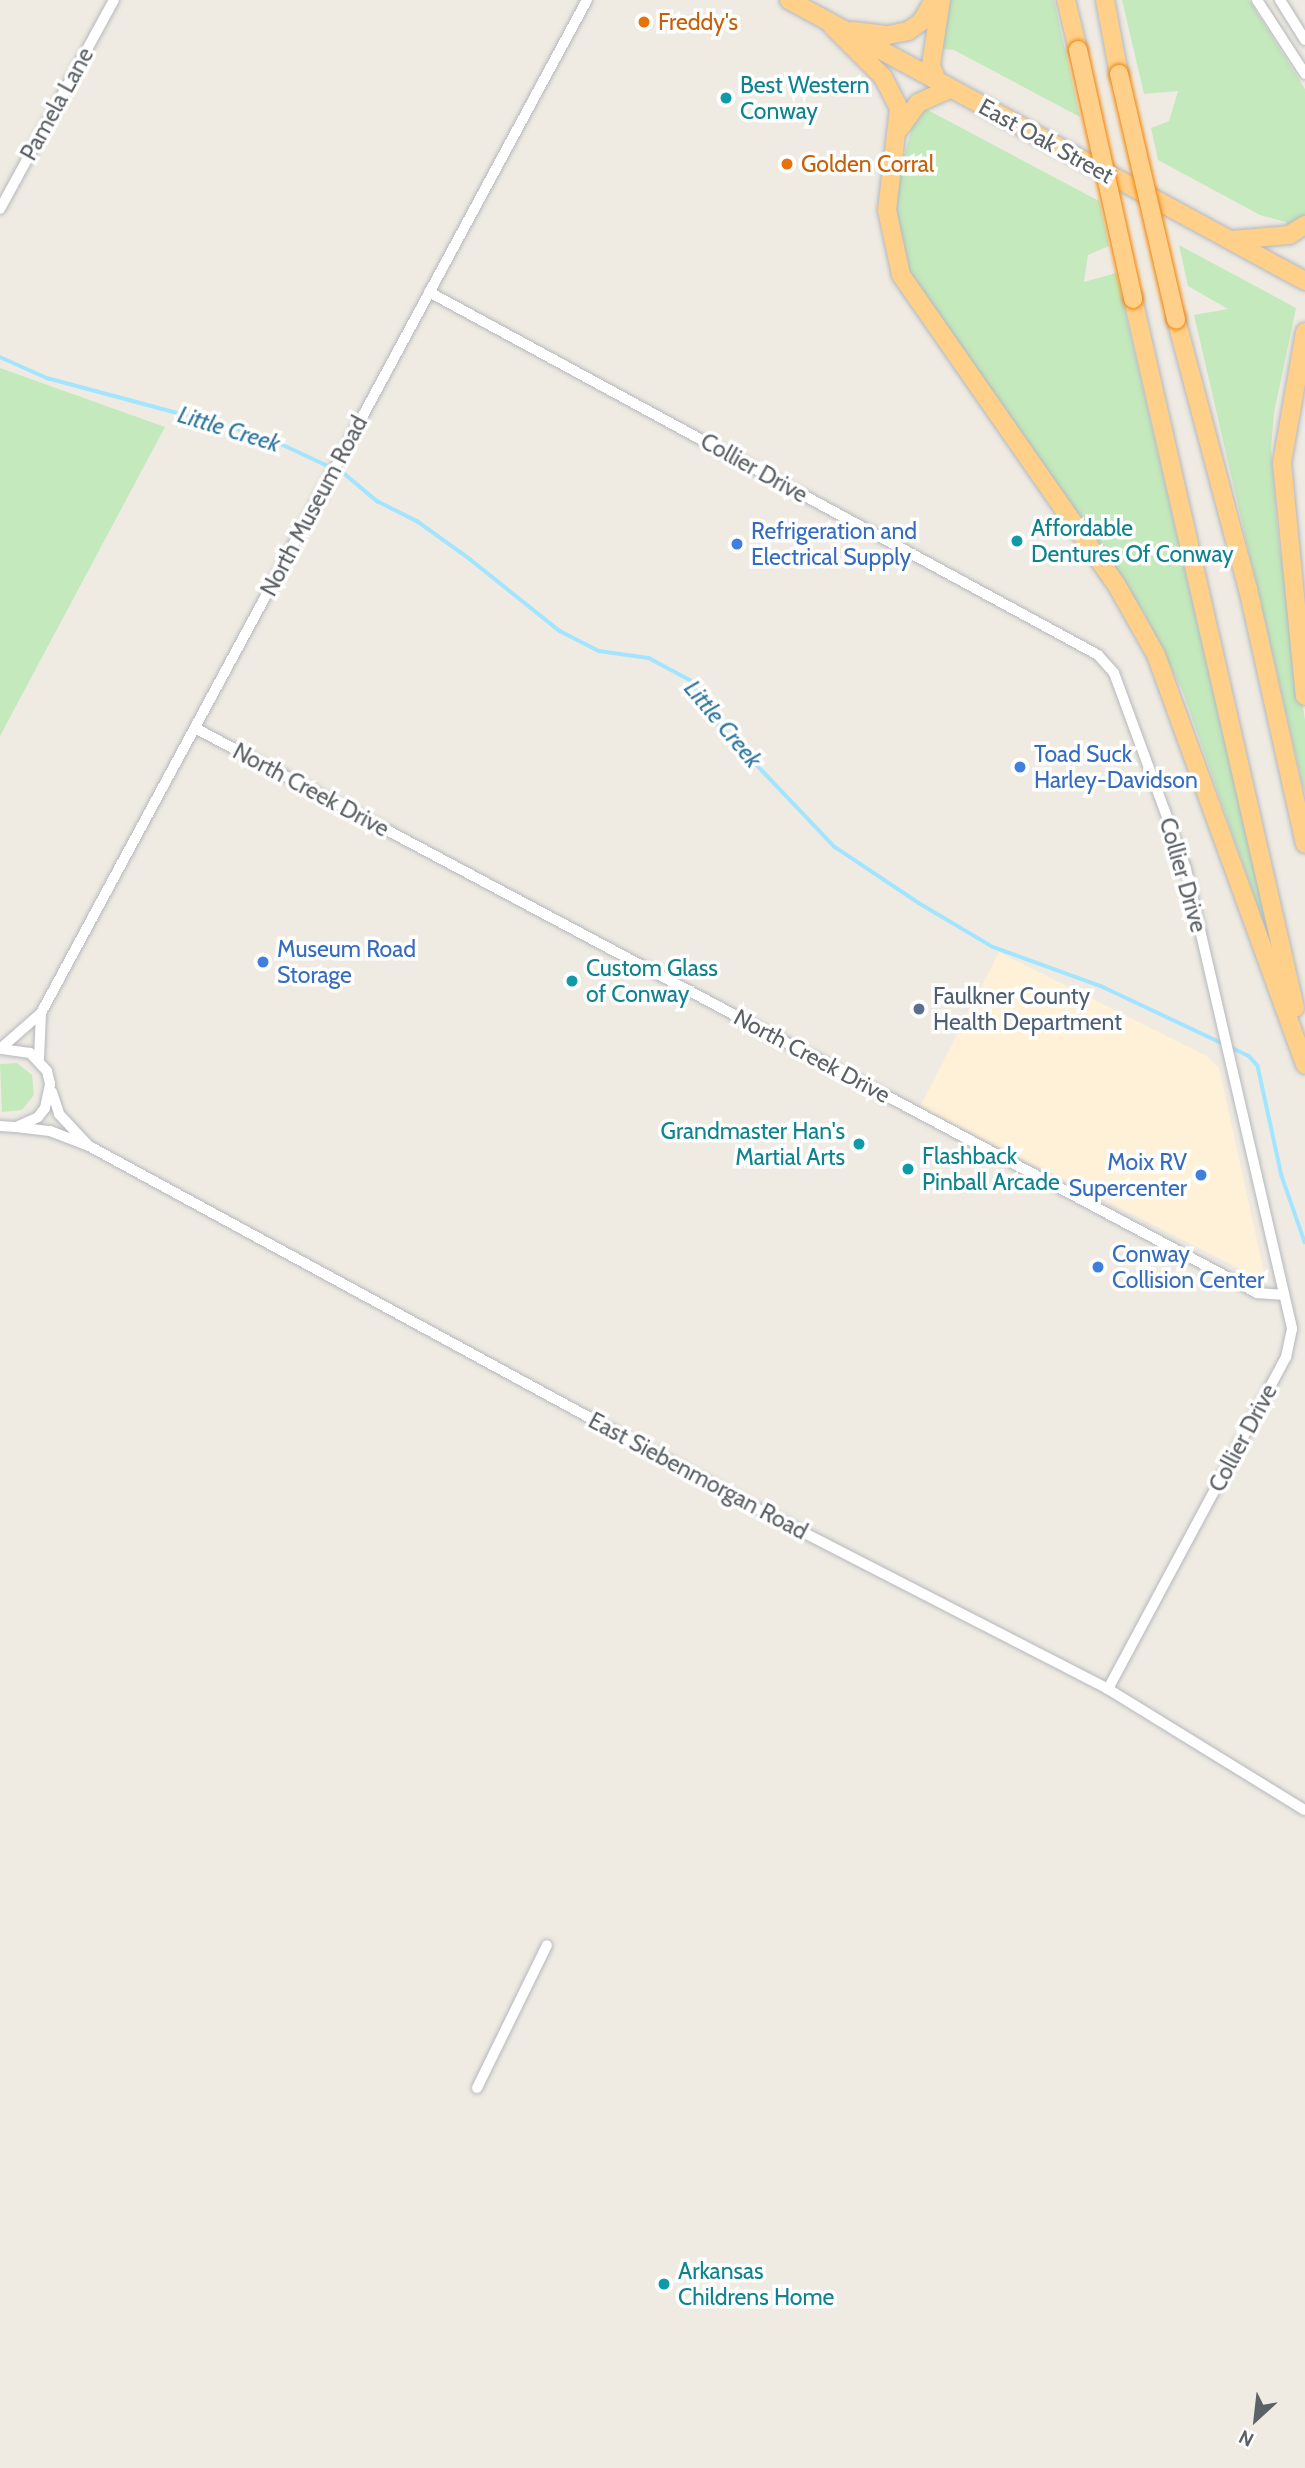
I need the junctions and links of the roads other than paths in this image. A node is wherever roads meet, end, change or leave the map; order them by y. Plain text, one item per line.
1 (114, 0) edge
2 (587, 0) edge
3 (789, 0) edge
4 (934, 0) edge
5 (942, 0) edge
6 (1066, 0) edge
7 (1105, 0) edge
8 (1257, 0) edge
9 (1280, 0) edge
10 (832, 26) junction
11 (1305, 40) edge
12 (1305, 74) edge
13 (943, 85) junction
14 (900, 129) junction
15 (0, 209) edge
16 (1305, 225) edge
17 (1228, 240) junction
18 (1305, 281) edge
19 (429, 292) junction
20 (1305, 332) edge
21 (1305, 371) edge
22 (1293, 388) junction
23 (1305, 695) edge
24 (195, 728) junction
25 (1305, 844) edge
26 (41, 1013) junction
27 (0, 1049) edge
28 (1305, 1051) edge
29 (39, 1059) junction
30 (1305, 1065) edge
31 (50, 1084) junction
32 (6, 1128) edge
33 (89, 1146) junction
34 (1284, 1295) junction
35 (1108, 1689) junction
36 (1305, 1810) edge
37 (547, 1945) dead end
38 (477, 2088) dead end

1 - 15 street, Pamela Lane
2 - 19 street, North Museum Road
3 - 10 highway, East Oak Street
4 - 10 highway
5 - 13 highway
6 - 28 highway, bridge
7 - 25 highway, bridge
8 - 12 street
9 - 11 street
10 - 13 highway, East Oak Street
10 - 14 highway
13 - 14 highway
13 - 17 highway, East Oak Street
14 - 30 highway
16 - 17 highway
17 - 18 highway, East Oak Street
19 - 24 street, North Museum Road
19 - 34 street, Collier Drive
20 - 22 highway
21 - 22 highway
22 - 23 highway
24 - 26 street, North Museum Road
24 - 34 street, North Creek Drive
26 - 27 street, North Museum Road
26 - 29 street, North Museum Road
27 - 29 street
29 - 31 street, East Siebenmorgan Road
31 - 32 street
31 - 33 street, East Siebenmorgan Road
32 - 33 street, East Siebenmorgan Road
33 - 35 street, East Siebenmorgan Road
34 - 35 street, Collier Drive
35 - 36 street, East Siebenmorgan Road
37 - 38 street

